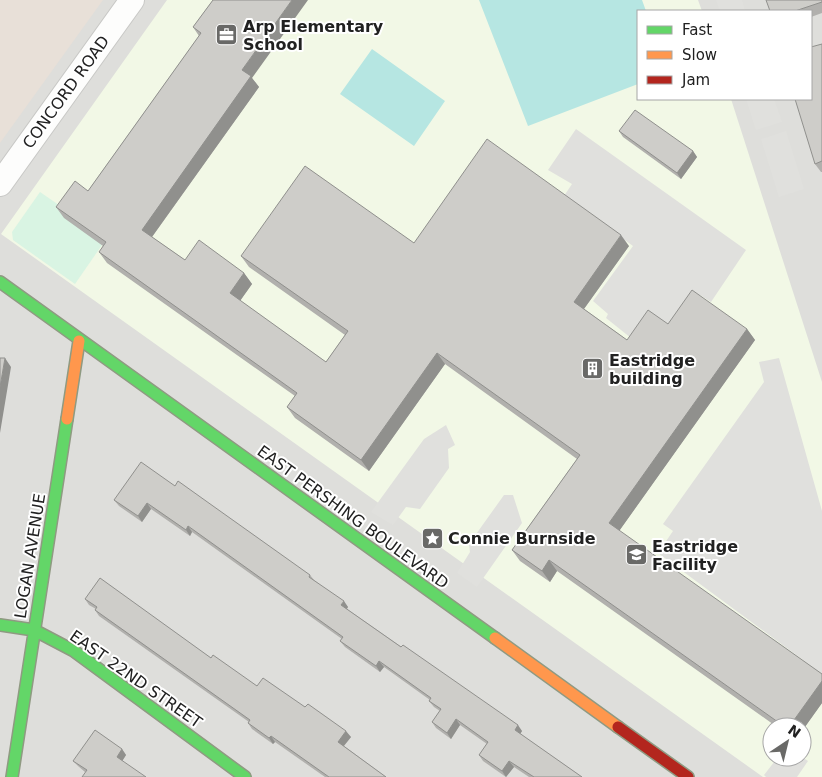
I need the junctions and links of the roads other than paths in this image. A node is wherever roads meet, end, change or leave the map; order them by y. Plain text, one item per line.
1 (132, 0) edge
2 (0, 184) edge
3 (0, 282) edge
4 (79, 341) junction
5 (0, 625) edge
6 (34, 630) junction
7 (12, 777) edge
8 (245, 777) edge
9 (688, 777) edge

1 - 2 street, CONCORD ROAD
3 - 4 main road, EAST PERSHING BOULEVARD
4 - 6 main road, LOGAN AVENUE
4 - 9 main road, EAST PERSHING BOULEVARD
5 - 6 main road, EAST 22ND STREET
6 - 7 main road, LOGAN AVENUE
6 - 8 main road, EAST 22ND STREET

